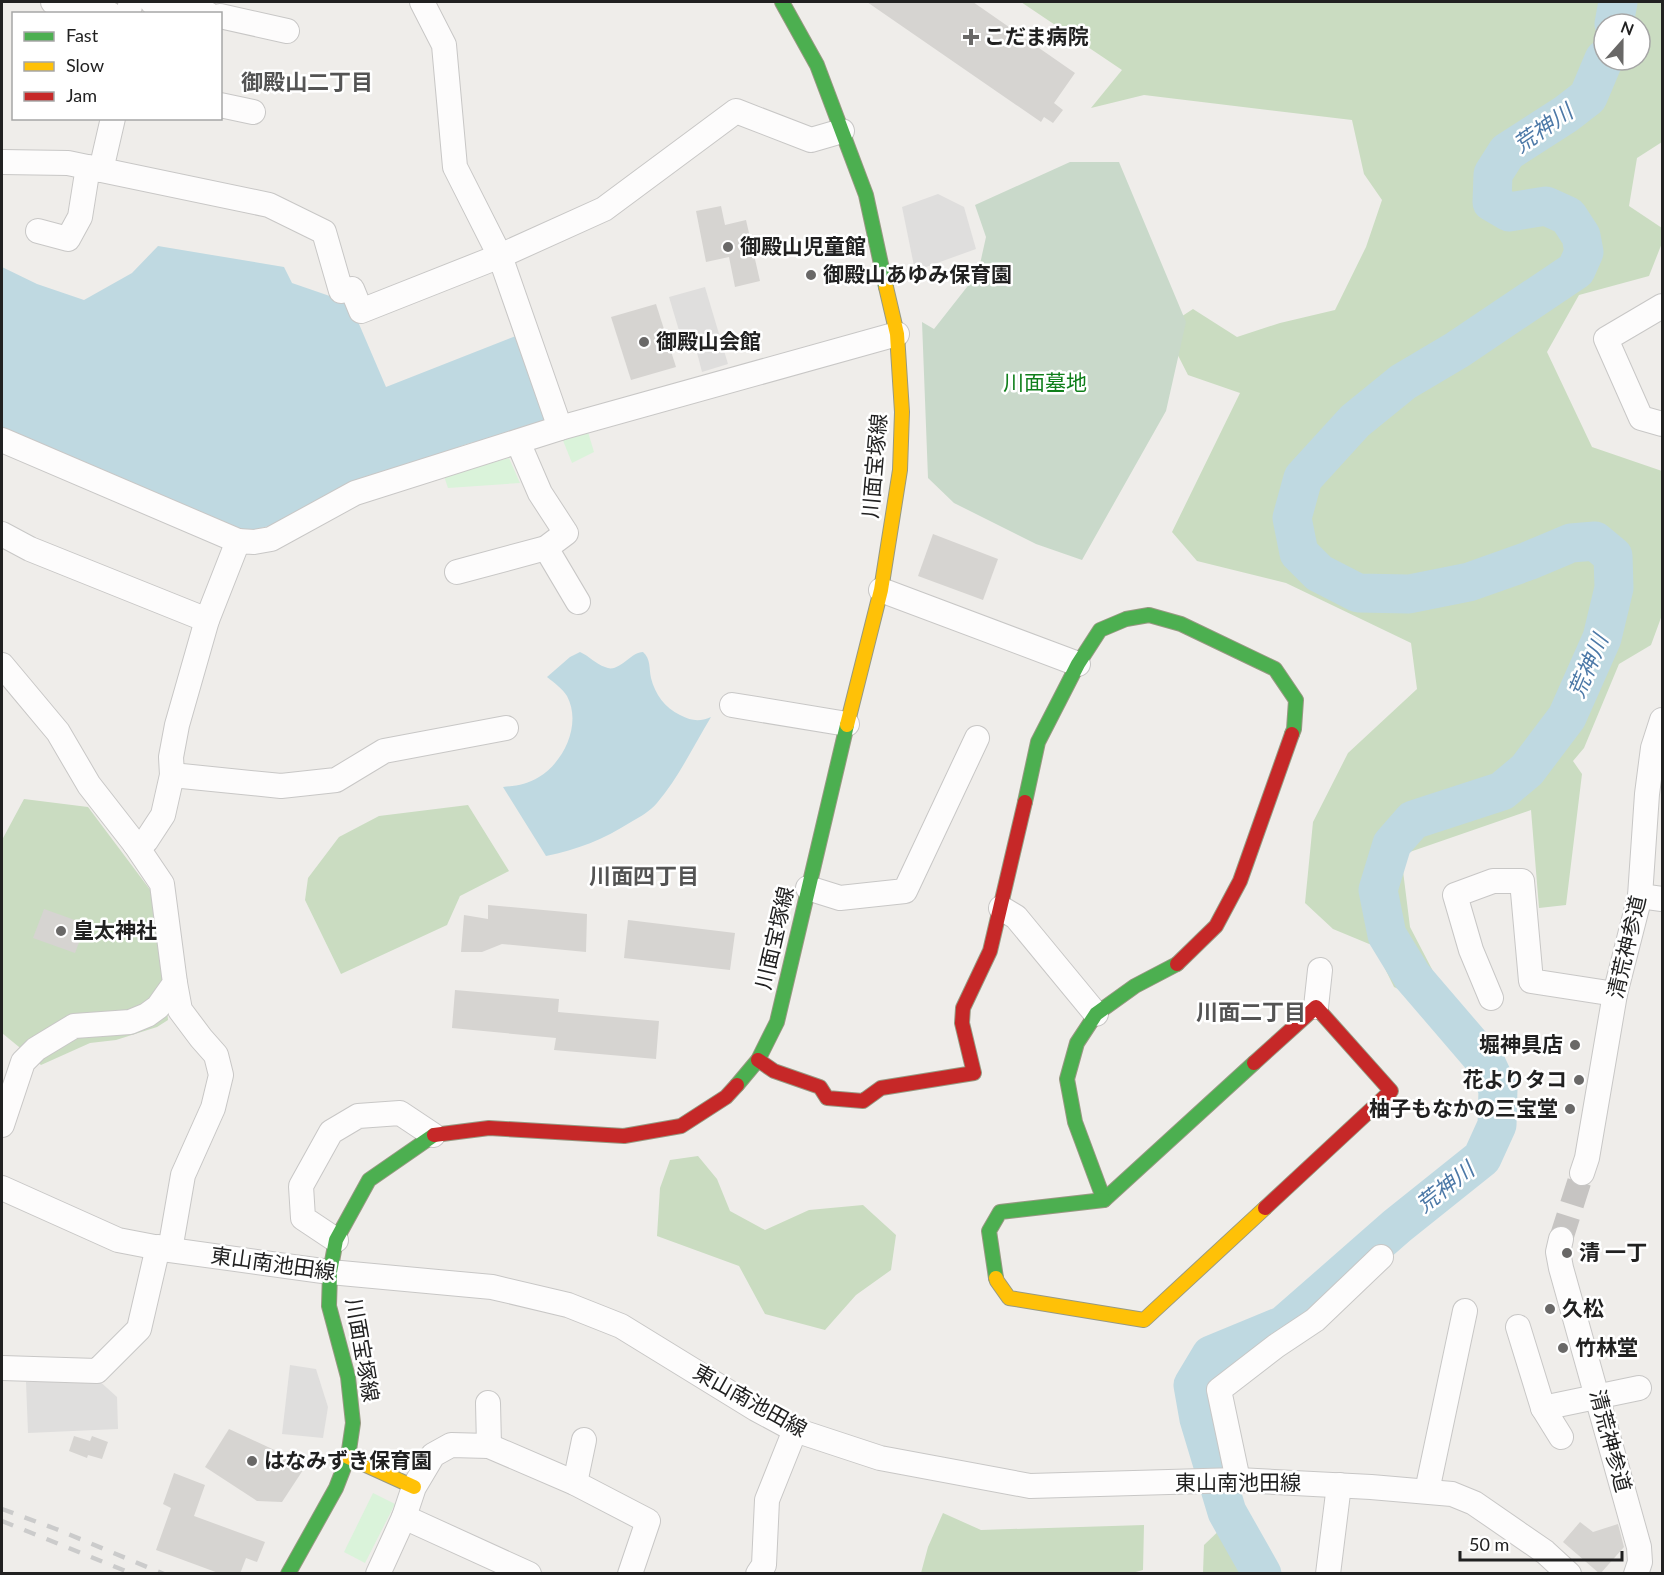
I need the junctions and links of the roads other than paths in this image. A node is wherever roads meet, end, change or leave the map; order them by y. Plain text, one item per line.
1 (53, 2) edge
2 (152, 2) edge
3 (422, 2) edge
4 (782, 2) edge
5 (100, 12) edge
6 (199, 12) edge
7 (222, 16) edge
8 (287, 31) dead end
9 (222, 105) edge
10 (252, 112) dead end
11 (112, 120) edge
12 (842, 130) junction
13 (2, 162) edge
14 (94, 169) junction
15 (38, 231) dead end
16 (500, 256) junction
17 (1662, 306) edge
18 (897, 334) junction
19 (1662, 424) edge
20 (560, 428) junction
21 (2, 440) edge
22 (518, 442) junction
23 (2, 534) edge
24 (238, 541) junction
25 (546, 548) junction
26 (457, 572) dead end
27 (881, 590) junction
28 (578, 602) dead end
29 (207, 620) junction
30 (1078, 664) junction
31 (2, 665) edge
32 (732, 705) dead end
33 (1662, 720) edge
34 (847, 724) junction
35 (506, 728) dead end
36 (977, 738) dead end
37 (172, 775) junction
38 (135, 844) junction
39 (808, 888) junction
40 (1651, 897) edge
41 (1001, 908) junction
42 (1320, 970) dead end
43 (175, 982) junction
44 (1615, 994) junction
45 (1491, 998) dead end
46 (1316, 1007) junction
47 (1096, 1014) junction
48 (758, 1060) junction
49 (2, 1125) edge
50 (433, 1135) junction
51 (1582, 1173) tunnel mouth
52 (2, 1188) edge
53 (1104, 1200) junction
54 (1561, 1239) tunnel mouth
55 (336, 1240) junction
56 (164, 1249) junction
57 (1381, 1257) dead end
58 (330, 1272) junction
59 (1465, 1311) dead end
60 (1518, 1327) dead end
61 (2, 1368) edge
62 (1638, 1388) dead end
63 (1598, 1396) junction
64 (489, 1403) dead end
65 (1544, 1408) junction
66 (795, 1430) junction
67 (1561, 1437) dead end
68 (584, 1440) dead end
69 (489, 1446) junction
70 (348, 1457) junction
71 (1233, 1480) junction
72 (575, 1483) junction
73 (1339, 1485) junction
74 (414, 1487) junction
75 (1426, 1491) junction
76 (404, 1517) junction
77 (768, 1571) edge
78 (288, 1574) edge
79 (378, 1574) edge
80 (529, 1574) edge
81 (630, 1574) edge
82 (1328, 1574) edge
83 (1569, 1574) edge
84 (1636, 1574) edge

1 - 5 street
2 - 6 street
3 - 16 street
4 - 12 street, 川面宝塚線
7 - 8 street
9 - 10 street
11 - 14 street
12 - 16 street
12 - 18 street, 川面宝塚線
13 - 14 street
14 - 15 street
14 - 16 street
16 - 20 street
17 - 19 street
18 - 20 street
18 - 27 street, 川面宝塚線
20 - 22 street
21 - 24 street
22 - 24 street
22 - 25 street
23 - 29 street
24 - 29 street
25 - 26 street
25 - 28 street
27 - 30 street
27 - 34 street, 川面宝塚線
29 - 37 street
30 - 41 street
30 - 47 street
31 - 38 street
32 - 34 street
33 - 40 street, 清荒神参道
34 - 39 street, 川面宝塚線
35 - 37 street
36 - 39 street
37 - 38 street
38 - 43 street
39 - 48 street, 川面宝塚線
40 - 44 street, 清荒神参道
41 - 47 street
41 - 48 street
42 - 46 street
43 - 49 street
43 - 56 street
44 - 45 street
44 - 51 street, 清荒神参道
46 - 53 street
46 - 53 street
47 - 53 street
48 - 50 street, 川面宝塚線
50 - 55 street, 川面宝塚線
50 - 55 street
52 - 56 street, 東山南池田線
54 - 63 street, 清荒神参道
55 - 58 street, 川面宝塚線
56 - 58 street, 東山南池田線
56 - 61 street
57 - 71 street
58 - 66 street, 東山南池田線
58 - 70 street, 川面宝塚線
59 - 75 street
60 - 65 street
62 - 63 street
63 - 65 street
63 - 84 street, 清荒神参道
64 - 69 street
65 - 67 street
66 - 71 street, 東山南池田線
66 - 77 street
68 - 72 street
69 - 72 street
69 - 74 street
70 - 74 street
70 - 78 street, 川面宝塚線
71 - 73 street, 東山南池田線
72 - 81 street
73 - 75 street, 東山南池田線
73 - 82 street
74 - 76 street
75 - 83 street, 東山南池田線
76 - 79 street
76 - 80 street

